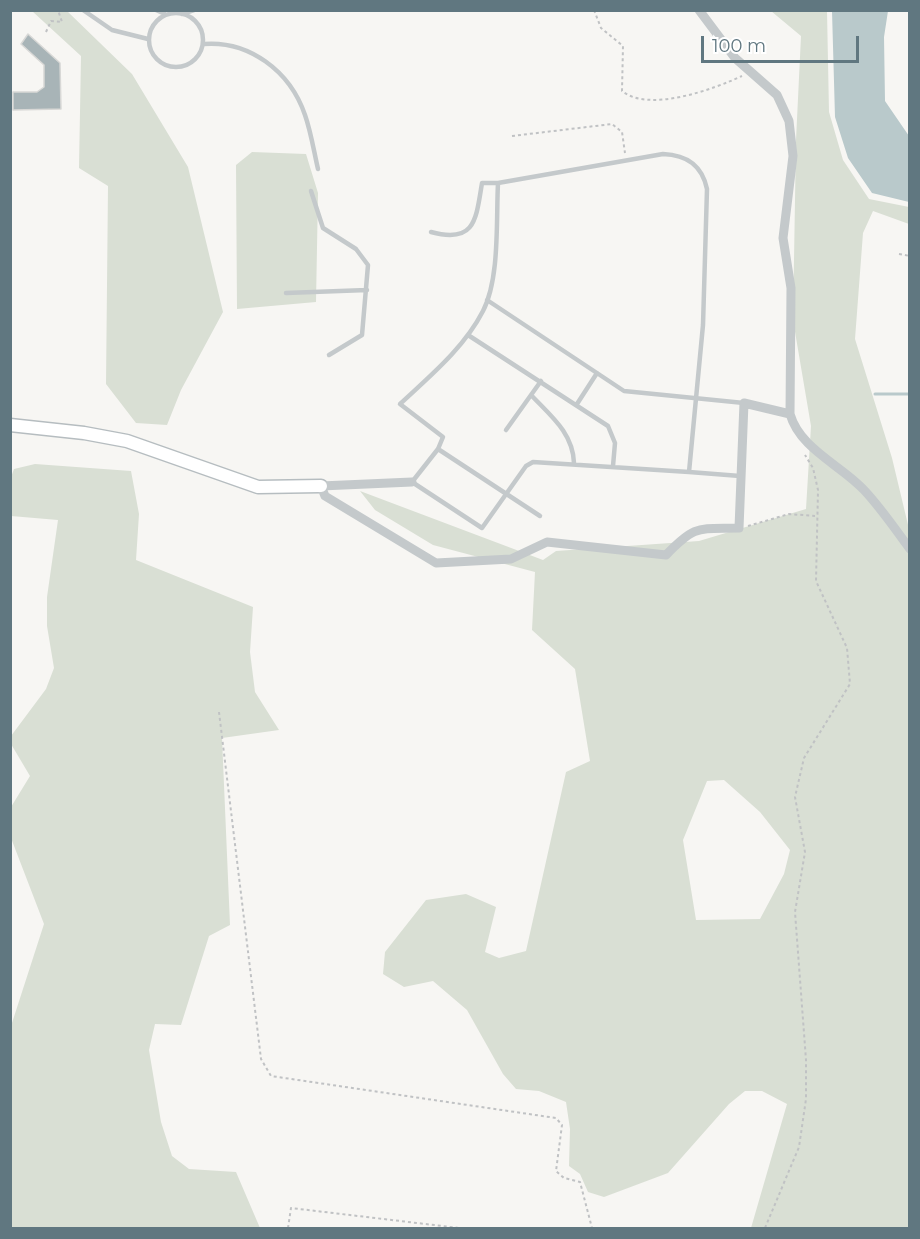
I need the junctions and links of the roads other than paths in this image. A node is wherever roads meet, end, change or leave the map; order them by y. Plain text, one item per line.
1 (83, 10) edge
2 (156, 10) edge
3 (194, 10) edge
4 (699, 10) edge
5 (165, 14) junction
6 (182, 14) junction
7 (148, 39) junction
8 (203, 44) junction
9 (318, 169) dead end
10 (498, 183) junction
11 (311, 190) dead end
12 (431, 232) dead end
13 (367, 290) junction
14 (286, 293) dead end
15 (487, 300) junction
16 (468, 335) junction
17 (329, 356) dead end
18 (597, 373) junction
19 (541, 381) junction
20 (531, 395) junction
21 (696, 399) junction
22 (577, 404) junction
23 (744, 404) junction
24 (790, 414) junction
25 (10, 424) edge
26 (506, 430) dead end
27 (438, 449) junction
28 (574, 463) junction
29 (613, 466) junction
30 (689, 472) junction
31 (740, 476) junction
32 (412, 482) junction
33 (321, 486) junction
34 (506, 494) junction
35 (540, 516) dead end
36 (909, 549) edge

1 - 7 lane
2 - 5 lane
3 - 6 lane
4 - 24 street
5 - 6 lane
5 - 7 lane
6 - 8 lane
7 - 8 lane
8 - 9 lane
10 - 12 lane
10 - 15 lane
10 - 21 lane
11 - 13 lane
13 - 14 lane
13 - 17 lane
15 - 16 lane
15 - 18 lane
16 - 19 lane
16 - 27 lane
18 - 21 lane
18 - 22 lane
19 - 20 lane
19 - 22 lane
20 - 26 lane
20 - 28 lane
21 - 23 lane
21 - 30 lane
22 - 29 lane
23 - 24 street
23 - 31 street
24 - 36 street
25 - 33 street
27 - 32 lane
27 - 34 lane
28 - 29 lane
28 - 34 lane
29 - 30 lane
30 - 31 lane
31 - 33 street
32 - 33 street
32 - 34 lane
34 - 35 lane

